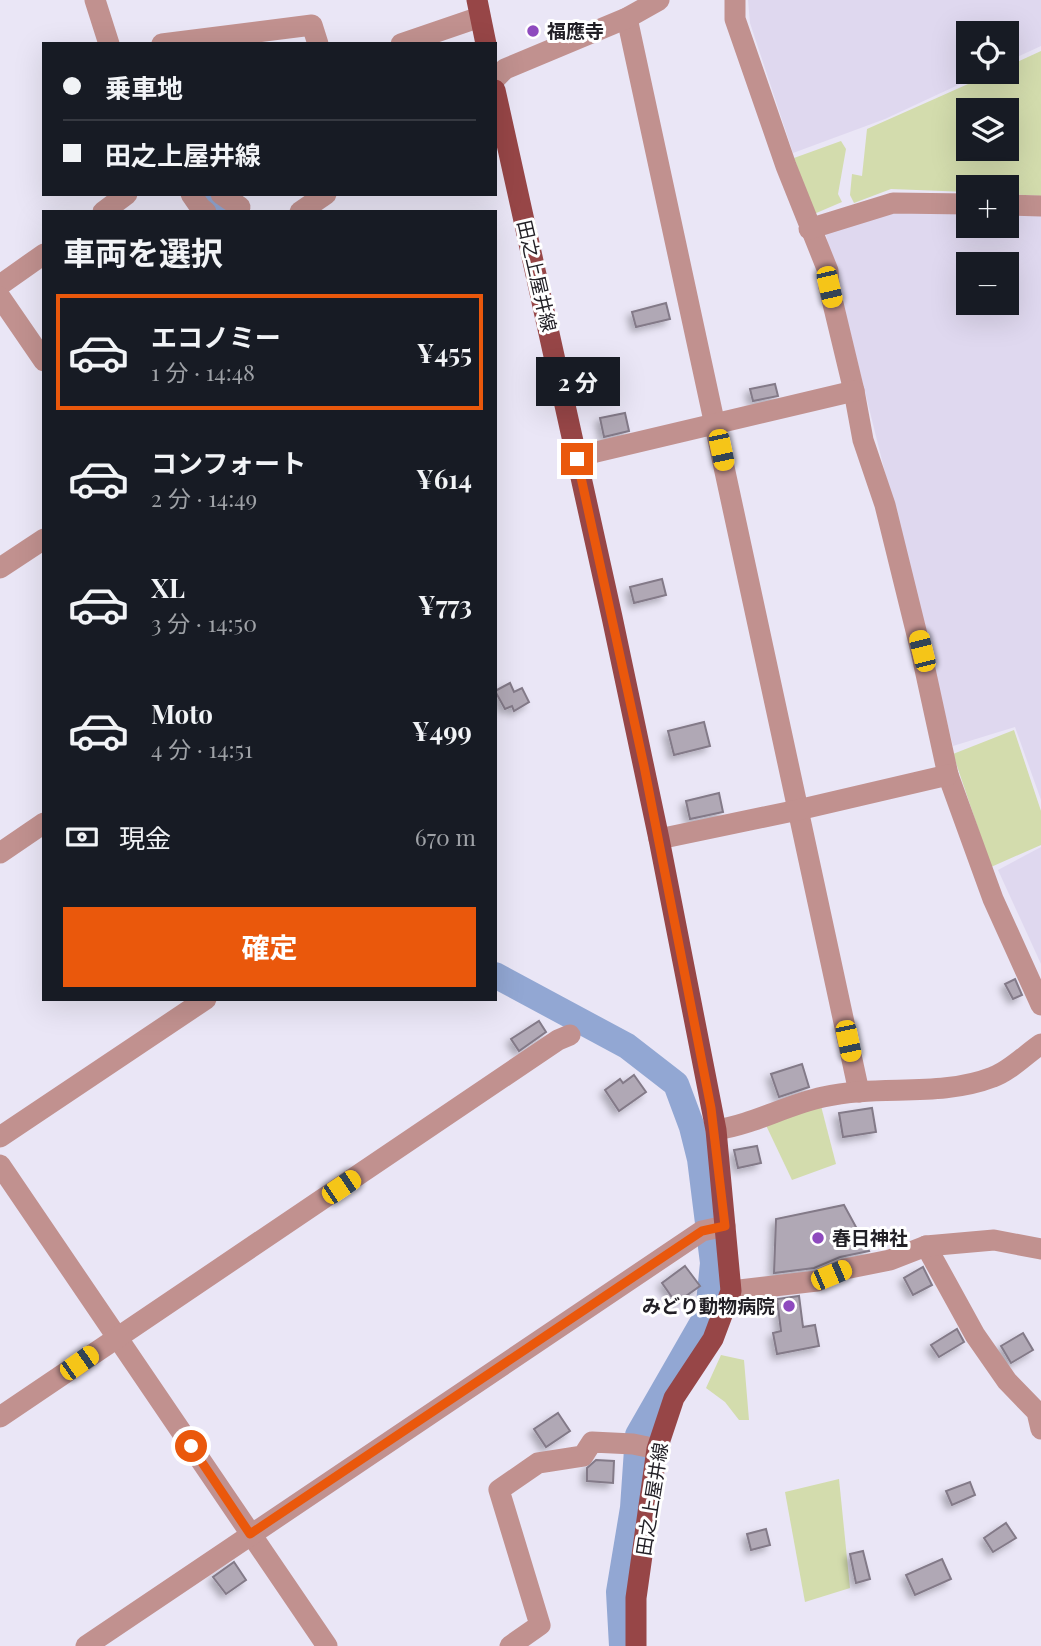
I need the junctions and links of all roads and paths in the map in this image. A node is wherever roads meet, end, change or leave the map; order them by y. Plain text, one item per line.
1 (95, 0) edge
2 (659, 0) edge
3 (735, 0) edge
4 (479, 8) edge
5 (627, 18) junction
6 (108, 42) edge
7 (178, 42) edge
8 (317, 42) edge
9 (405, 42) edge
10 (486, 42) edge
11 (497, 77) edge
12 (497, 99) edge
13 (124, 196) edge
14 (193, 196) edge
15 (223, 196) edge
16 (323, 196) edge
17 (956, 204) edge
18 (1019, 205) edge
19 (1041, 206) edge
20 (106, 210) edge
21 (204, 210) edge
22 (242, 210) edge
23 (303, 210) edge
24 (809, 229) junction
25 (42, 255) edge
26 (0, 285) edge
27 (0, 297) edge
28 (42, 358) edge
29 (854, 391) junction
30 (716, 425) junction
31 (577, 459) junction
32 (42, 540) edge
33 (0, 568) edge
34 (948, 775) junction
35 (797, 810) junction
36 (42, 824) edge
37 (659, 839) junction
38 (0, 853) edge
39 (203, 1001) edge
40 (1041, 1005) edge
41 (570, 1035) dead end
42 (1041, 1044) edge
43 (859, 1092) junction
44 (716, 1130) junction
45 (0, 1138) edge
46 (0, 1165) edge
47 (725, 1226) junction
48 (926, 1246) junction
49 (1041, 1250) edge
50 (732, 1291) junction
51 (118, 1336) junction
52 (0, 1418) edge
53 (1041, 1429) edge
54 (646, 1447) junction
55 (250, 1534) junction
56 (86, 1646) edge
57 (327, 1646) edge
58 (510, 1646) edge
59 (636, 1646) edge

1 - 6 street
2 - 5 street
3 - 24 street
4 - 9 street
4 - 10 main road
5 - 11 street
5 - 30 street
7 - 8 street
12 - 31 main road, 田之上屋井線
13 - 20 street
14 - 21 street
15 - 22 street
16 - 23 street
17 - 24 street
18 - 19 street
24 - 29 street
25 - 26 street
27 - 28 street
29 - 30 street
29 - 34 street
30 - 31 street
30 - 35 street
31 - 37 main road, 田之上屋井線
32 - 33 street
34 - 35 street
34 - 40 street
35 - 37 street
35 - 43 street
36 - 38 street
37 - 44 main road, 田之上屋井線
39 - 45 street
41 - 51 street
42 - 43 street
43 - 44 street
44 - 47 main road, 田之上屋井線
46 - 51 street
47 - 50 main road, 田之上屋井線
47 - 55 street
48 - 49 street
48 - 50 street
48 - 53 street
50 - 54 main road, 田之上屋井線
51 - 52 street
51 - 55 street
54 - 58 street
54 - 59 main road, 田之上屋井線
55 - 56 street
55 - 57 street

